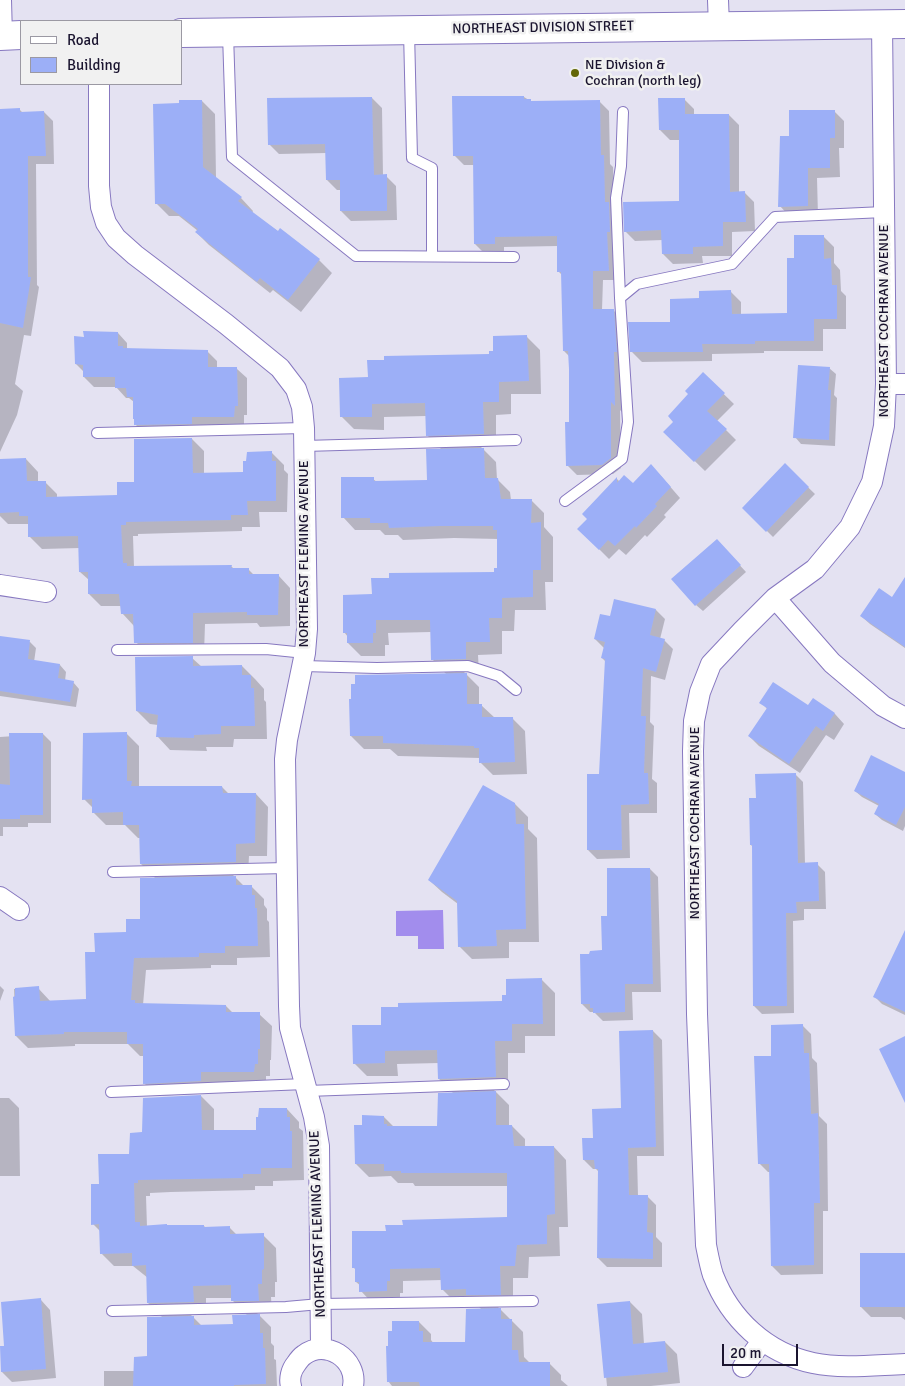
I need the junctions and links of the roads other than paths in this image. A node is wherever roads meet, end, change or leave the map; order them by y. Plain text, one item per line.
1 (1, 0) edge
2 (718, 13) edge
3 (893, 24) edge
4 (409, 30) junction
5 (182, 33) edge
6 (228, 33) junction
7 (8, 36) edge
8 (99, 85) edge
9 (623, 112) dead end
10 (884, 212) junction
11 (432, 256) junction
12 (514, 257) dead end
13 (620, 298) junction
14 (895, 384) edge
15 (97, 433) dead end
16 (304, 437) junction
17 (516, 440) dead end
18 (564, 500) dead end
19 (0, 586) edge
20 (46, 592) dead end
21 (775, 598) junction
22 (117, 650) dead end
23 (304, 659) junction
24 (516, 690) dead end
25 (905, 718) edge
26 (286, 868) junction
27 (113, 872) dead end
28 (0, 897) edge
29 (19, 910) dead end
30 (504, 1084) dead end
31 (306, 1088) junction
32 (111, 1092) dead end
33 (533, 1301) dead end
34 (320, 1304) junction
35 (112, 1311) dead end
36 (762, 1341) junction
37 (321, 1349) junction
38 (905, 1364) edge
39 (743, 1367) dead end
40 (291, 1386) edge
41 (353, 1386) edge

1 - 7 street
2 - 3 main road, NORTHEAST DIVISION STREET
2 - 4 main road, NORTHEAST DIVISION STREET
3 - 10 street, NORTHEAST COCHRAN AVENUE
4 - 6 main road, NORTHEAST DIVISION STREET
4 - 11 lane
5 - 6 main road, NORTHEAST DIVISION STREET
6 - 11 lane
8 - 16 street, NORTHEAST FLEMING AVENUE
9 - 13 lane
10 - 13 lane
10 - 14 street, NORTHEAST COCHRAN AVENUE
11 - 12 lane
13 - 18 lane
14 - 21 street, NORTHEAST COCHRAN AVENUE
15 - 16 lane
16 - 17 lane
16 - 23 street, NORTHEAST FLEMING AVENUE
19 - 20 street
21 - 25 street
21 - 36 street, NORTHEAST COCHRAN AVENUE
22 - 23 lane
23 - 24 lane
23 - 26 street, NORTHEAST FLEMING AVENUE
26 - 27 lane
26 - 31 street, NORTHEAST FLEMING AVENUE
28 - 29 street
30 - 31 lane
31 - 32 lane
31 - 34 street, NORTHEAST FLEMING AVENUE
33 - 34 lane
34 - 35 lane
34 - 37 street, NORTHEAST FLEMING AVENUE
36 - 38 street, NORTHEAST COCHRAN AVENUE
36 - 39 street
37 - 40 street
37 - 41 street

